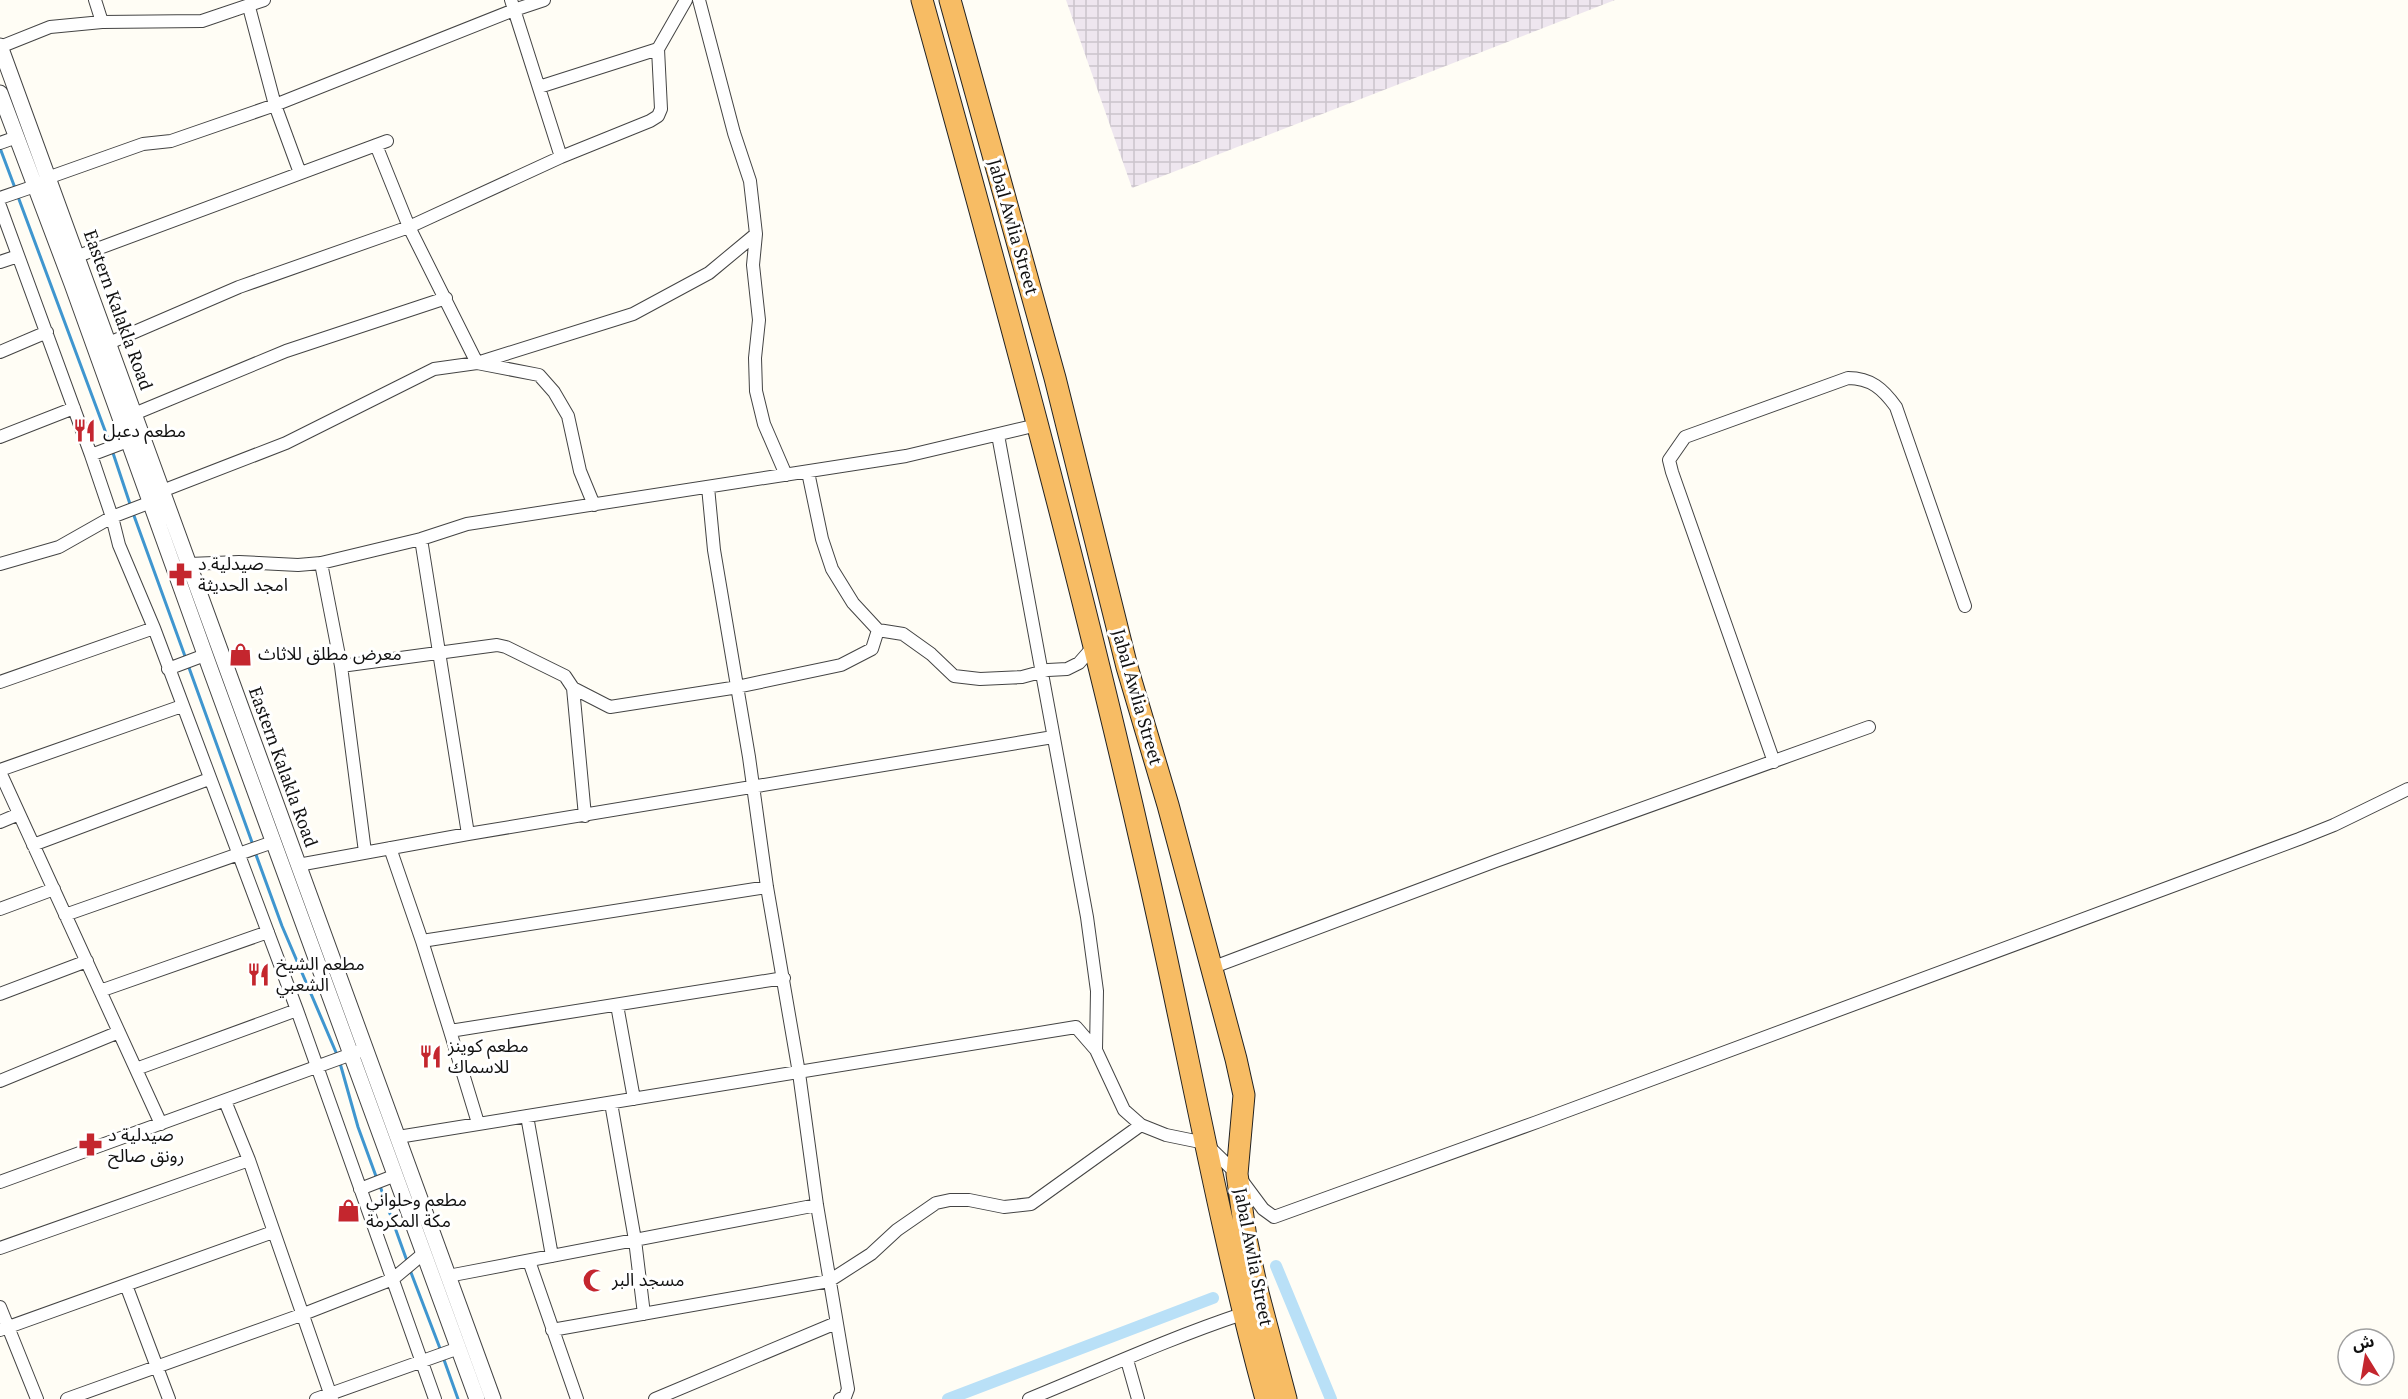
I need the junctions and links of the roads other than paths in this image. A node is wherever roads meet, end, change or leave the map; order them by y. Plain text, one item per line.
1 (95, 0) edge
2 (264, 0) edge
3 (544, 0) edge
4 (686, 0) edge
5 (699, 0) edge
6 (922, 0) edge
7 (950, 0) edge
8 (512, 5) edge
9 (249, 7) junction
10 (102, 22) junction
11 (0, 46) edge
12 (658, 49) junction
13 (538, 87) junction
14 (0, 93) edge
15 (275, 105) junction
16 (17, 137) junction
17 (0, 143) edge
18 (561, 158) junction
19 (300, 173) junction
20 (50, 177) junction
21 (36, 186) junction
22 (0, 198) edge
23 (0, 206) edge
24 (410, 227) junction
25 (756, 234) junction
26 (78, 255) junction
27 (18, 256) junction
28 (0, 262) edge
29 (446, 298) junction
30 (47, 332) junction
31 (109, 343) junction
32 (0, 352) edge
33 (477, 363) junction
34 (74, 408) junction
35 (134, 414) junction
36 (1038, 425) junction
37 (998, 435) junction
38 (0, 436) edge
39 (128, 441) junction
40 (91, 455) junction
41 (808, 472) junction
42 (786, 475) junction
43 (708, 487) junction
44 (157, 497) junction
45 (594, 505) junction
46 (112, 517) junction
47 (421, 539) junction
48 (321, 563) junction
49 (0, 564) edge
50 (189, 564) junction
51 (1965, 606) dead end
52 (154, 628) junction
53 (878, 630) junction
54 (1093, 647) junction
55 (439, 652) junction
56 (205, 655) junction
57 (341, 666) junction
58 (168, 669) junction
59 (1040, 672) junction
60 (0, 682) edge
61 (737, 687) junction
62 (573, 688) junction
63 (182, 706) junction
64 (1869, 727) dead end
65 (1053, 737) junction
66 (1774, 762) junction
67 (0, 771) edge
68 (209, 779) junction
69 (753, 787) junction
70 (2408, 789) edge
71 (19, 814) junction
72 (585, 816) junction
73 (0, 822) edge
74 (468, 834) junction
75 (273, 842) junction
76 (33, 845) junction
77 (390, 848) junction
78 (365, 852) junction
79 (237, 855) junction
80 (298, 865) junction
81 (767, 887) junction
82 (54, 889) junction
83 (0, 909) edge
84 (65, 915) junction
85 (268, 932) junction
86 (422, 941) junction
87 (87, 961) junction
88 (1211, 968) junction
89 (784, 978) junction
90 (100, 991) junction
91 (0, 994) edge
92 (617, 1005) junction
93 (297, 1010) junction
94 (450, 1031) junction
95 (119, 1032) junction
96 (1096, 1050) junction
97 (359, 1052) junction
98 (317, 1068) junction
99 (136, 1069) junction
100 (799, 1073) junction
101 (0, 1081) edge
102 (634, 1099) junction
103 (225, 1101) junction
104 (611, 1103) junction
105 (527, 1116) junction
106 (478, 1123) junction
107 (161, 1124) junction
108 (1141, 1125) junction
109 (398, 1137) junction
110 (1205, 1143) junction
111 (249, 1160) junction
112 (1237, 1173) junction
113 (396, 1175) junction
114 (0, 1182) edge
115 (360, 1189) junction
116 (817, 1205) junction
117 (273, 1232) junction
118 (635, 1240) junction
119 (0, 1248) edge
120 (424, 1253) junction
121 (552, 1256) junction
122 (529, 1261) junction
123 (448, 1276) junction
124 (393, 1279) junction
125 (829, 1281) junction
126 (126, 1285) junction
127 (0, 1307) edge
128 (644, 1314) junction
129 (1242, 1314) junction
130 (301, 1315) junction
131 (836, 1323) junction
132 (4, 1329) edge
133 (552, 1330) junction
134 (459, 1348) junction
135 (1127, 1360) junction
136 (422, 1362) junction
137 (157, 1368) junction
138 (331, 1396) edge
139 (37, 1399) edge
140 (67, 1399) edge
141 (169, 1399) edge
142 (316, 1399) edge
143 (435, 1399) edge
144 (477, 1399) edge
145 (493, 1399) edge
146 (577, 1399) edge
147 (655, 1399) edge
148 (840, 1399) edge
149 (1029, 1399) edge
150 (1138, 1399) edge
151 (1266, 1399) edge
152 (1286, 1399) edge

1 - 10 street
2 - 9 street
3 - 8 street
4 - 12 street
5 - 25 street
6 - 36 highway, Jabal Awlia Street
7 - 88 highway, Jabal Awlia Street
8 - 13 street
8 - 15 street
9 - 10 street
9 - 15 street
10 - 11 street
11 - 20 street, Eastern Kalakla Road
12 - 13 street
12 - 18 street
13 - 18 street
14 - 16 street, Eastern Kalakla Road
15 - 19 street
15 - 20 street
16 - 17 street
16 - 21 street, Eastern Kalakla Road
18 - 24 street
19 - 24 street
19 - 26 street
20 - 26 street, Eastern Kalakla Road
21 - 22 street
21 - 39 street, Eastern Kalakla Road
23 - 27 street
24 - 29 street
24 - 31 street
25 - 33 street
25 - 42 street
26 - 31 street, Eastern Kalakla Road
27 - 28 street
27 - 30 street
29 - 33 street
29 - 35 street
30 - 32 street
30 - 34 street
31 - 35 street, Eastern Kalakla Road
33 - 44 street
33 - 45 street
34 - 38 street
34 - 40 street
35 - 44 street, Eastern Kalakla Road
36 - 37 street
36 - 54 highway, Jabal Awlia Street
37 - 41 street
37 - 59 street
39 - 40 street
39 - 44 street, Eastern Kalakla Road
40 - 46 street
41 - 42 street
41 - 53 street
42 - 43 street
43 - 45 street
43 - 61 street
44 - 46 street
44 - 50 street, Eastern Kalakla Road
44 - 56 street, Eastern Kalakla Road
45 - 47 street
46 - 49 street
46 - 52 street
47 - 48 street
47 - 55 street
48 - 50 street
48 - 57 street
50 - 80 street, Eastern Kalakla Road
51 - 66 street
52 - 58 street
52 - 60 street
53 - 59 street
53 - 61 street
54 - 59 street
54 - 110 highway, Jabal Awlia Street
55 - 57 street
55 - 62 street
55 - 74 street
56 - 58 street
56 - 75 street, Eastern Kalakla Road
57 - 78 street
58 - 63 street
59 - 65 street
61 - 62 street
61 - 69 street
62 - 72 street
63 - 67 street
63 - 68 street
64 - 66 street
65 - 69 street
65 - 96 street
66 - 88 street
67 - 71 street
68 - 76 street
68 - 79 street
69 - 72 street
69 - 81 street
70 - 112 street
71 - 73 street
71 - 76 street
72 - 74 street
74 - 77 street
75 - 79 street
75 - 97 street, Eastern Kalakla Road
76 - 82 street
77 - 78 street
77 - 86 street
78 - 80 street
79 - 84 street
79 - 85 street
80 - 97 street, Eastern Kalakla Road
81 - 86 street
81 - 89 street
82 - 83 street
82 - 84 street
84 - 87 street
85 - 90 street
85 - 93 street
86 - 94 street
87 - 90 street
87 - 91 street
88 - 112 highway, Jabal Awlia Street
89 - 92 street
89 - 100 street
90 - 95 street
92 - 94 street
92 - 102 street
93 - 98 street
93 - 99 street
94 - 106 street
95 - 99 street
95 - 101 street
96 - 100 street
96 - 108 street
97 - 98 street
97 - 109 street, Eastern Kalakla Road
97 - 113 street, Eastern Kalakla Road
98 - 103 street
98 - 115 street
99 - 107 street
100 - 102 street
100 - 116 street
102 - 104 street
103 - 107 street
103 - 111 street
104 - 105 street
104 - 118 street
105 - 106 street
105 - 121 street
106 - 109 street
107 - 114 street
108 - 110 street
108 - 125 street
109 - 123 street, Eastern Kalakla Road
110 - 112 street
110 - 129 highway, Jabal Awlia Street
111 - 117 street
111 - 119 street
112 - 152 highway, Jabal Awlia Street
113 - 115 street
113 - 120 street, Eastern Kalakla Road
115 - 124 street
116 - 118 street
116 - 125 street
117 - 126 street
117 - 130 street
118 - 121 street
118 - 128 street
120 - 124 street
120 - 134 street, Eastern Kalakla Road
121 - 122 street
122 - 123 street
122 - 133 street
123 - 145 street, Eastern Kalakla Road
124 - 130 street
124 - 136 street
125 - 128 street
125 - 131 street
126 - 132 street
126 - 137 street
127 - 132 street
128 - 133 street
129 - 135 street
129 - 151 highway, Jabal Awlia Street
130 - 137 street
130 - 138 street
131 - 147 street
131 - 148 street
132 - 139 street
133 - 146 street
134 - 136 street
134 - 144 street, Eastern Kalakla Road
135 - 149 street
135 - 150 street
136 - 138 street
136 - 143 street
137 - 140 street
137 - 141 street
138 - 142 street

